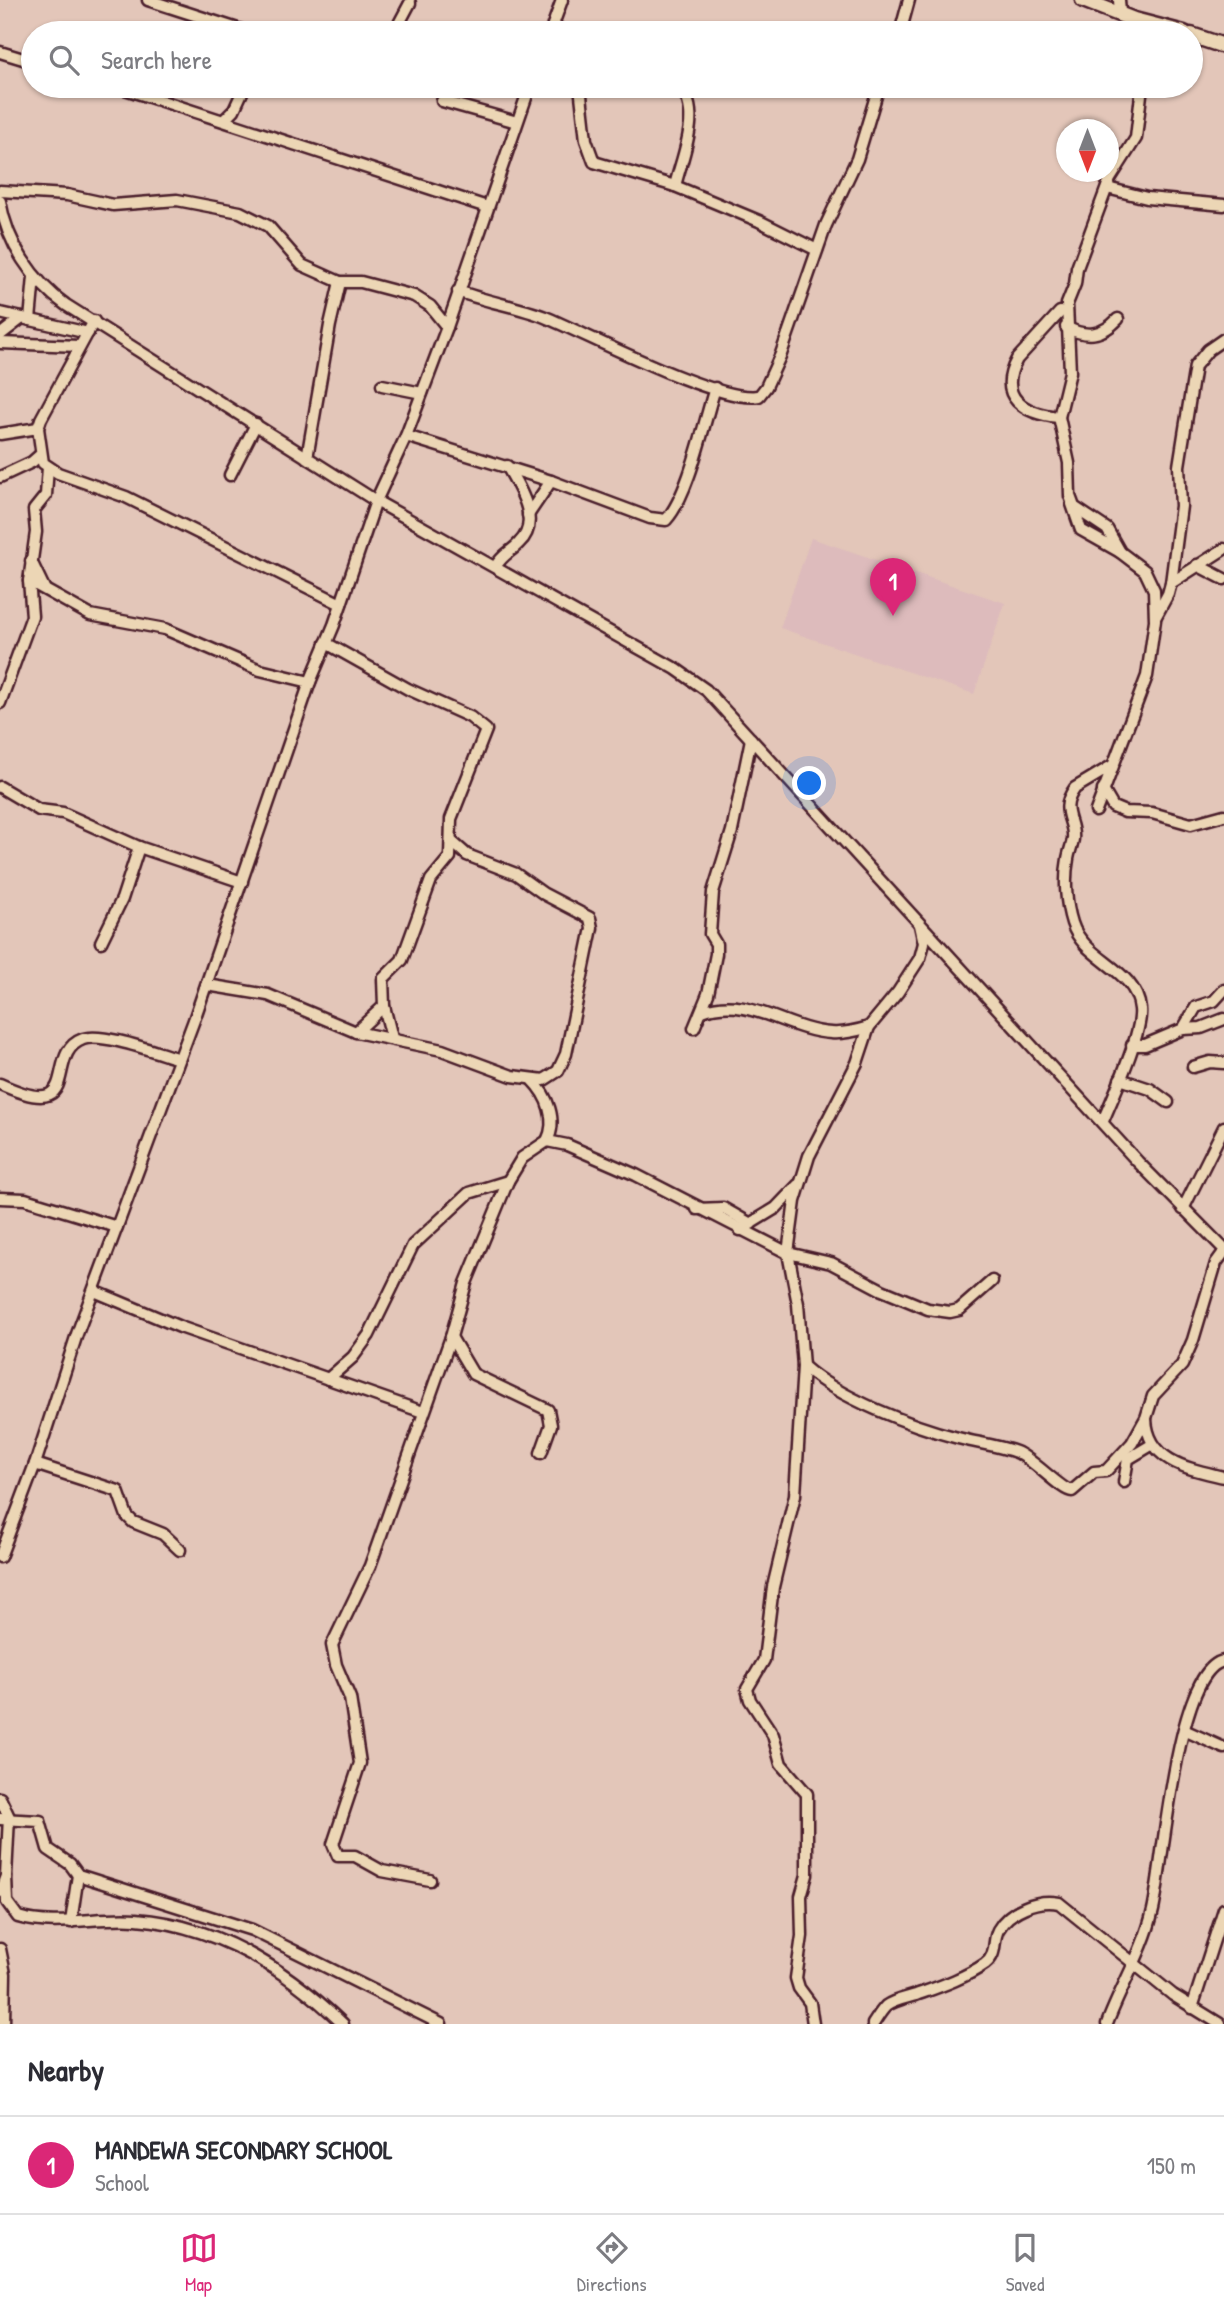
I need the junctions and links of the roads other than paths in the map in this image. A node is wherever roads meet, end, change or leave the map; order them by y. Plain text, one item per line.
1 (148, 0) edge
2 (562, 0) edge
3 (909, 0) edge
4 (1083, 0) edge
5 (410, 3) dead end
6 (1119, 6) edge
7 (213, 21) edge
8 (400, 21) edge
9 (560, 21) edge
10 (903, 21) edge
11 (1135, 21) edge
12 (1203, 39) edge
13 (1224, 46) edge
14 (0, 52) edge
15 (21, 58) edge
16 (154, 98) edge
17 (240, 98) edge
18 (526, 98) edge
19 (581, 98) edge
20 (688, 98) edge
21 (875, 98) edge
22 (1141, 98) edge
23 (442, 101) dead end
24 (224, 120) junction
25 (517, 122) junction
26 (675, 186) junction
27 (1107, 188) junction
28 (0, 191) edge
29 (0, 201) edge
30 (1224, 205) edge
31 (487, 207) junction
32 (3, 222) edge
33 (817, 250) junction
34 (34, 277) junction
35 (341, 282) junction
36 (458, 290) junction
37 (1060, 312) dead end
38 (0, 313) edge
39 (26, 319) junction
40 (1118, 319) dead end
41 (94, 321) junction
42 (447, 327) junction
43 (1066, 327) junction
44 (88, 333) junction
45 (0, 335) edge
46 (1224, 339) edge
47 (0, 343) edge
48 (79, 346) junction
49 (383, 385) dead end
50 (715, 388) junction
51 (422, 393) junction
52 (1059, 417) junction
53 (256, 424) junction
54 (38, 428) junction
55 (0, 433) edge
56 (406, 436) junction
57 (40, 455) junction
58 (307, 458) junction
59 (507, 466) junction
60 (48, 467) junction
61 (230, 475) dead end
62 (0, 477) edge
63 (551, 481) junction
64 (376, 501) junction
65 (1072, 502) junction
66 (528, 515) junction
67 (1224, 549) edge
68 (1120, 552) junction
69 (31, 561) junction
70 (1196, 565) junction
71 (496, 566) junction
72 (1224, 579) edge
73 (29, 581) junction
74 (1171, 583) junction
75 (44, 588) junction
76 (341, 604) junction
77 (1154, 620) junction
78 (326, 643) junction
79 (3, 679) edge
80 (310, 682) junction
81 (0, 703) edge
82 (751, 738) junction
83 (1110, 767) junction
84 (0, 788) edge
85 (1103, 790) junction
86 (1096, 811) dead end
87 (1224, 815) edge
88 (451, 842) junction
89 (139, 847) junction
90 (242, 882) junction
91 (919, 921) junction
92 (101, 942) dead end
93 (206, 985) junction
94 (1224, 990) edge
95 (384, 1006) junction
96 (702, 1011) junction
97 (1224, 1019) edge
98 (869, 1027) junction
99 (694, 1028) dead end
100 (1183, 1028) junction
101 (356, 1032) junction
102 (392, 1038) junction
103 (1132, 1045) junction
104 (179, 1059) junction
105 (1224, 1063) edge
106 (1192, 1067) dead end
107 (1120, 1079) junction
108 (532, 1080) junction
109 (0, 1084) edge
110 (1168, 1102) dead end
111 (1103, 1121) junction
112 (1224, 1127) edge
113 (547, 1141) junction
114 (508, 1181) junction
115 (801, 1181) junction
116 (0, 1198) edge
117 (697, 1209) junction
118 (1183, 1209) junction
119 (751, 1224) junction
120 (117, 1227) junction
121 (740, 1230) junction
122 (1224, 1250) edge
123 (789, 1253) junction
124 (992, 1281) dead end
125 (94, 1291) junction
126 (451, 1337) junction
127 (803, 1366) junction
128 (328, 1380) junction
129 (424, 1412) junction
130 (1146, 1419) junction
131 (1153, 1444) junction
132 (541, 1452) dead end
133 (35, 1464) junction
134 (1224, 1478) edge
135 (1124, 1482) dead end
136 (180, 1550) dead end
137 (0, 1557) edge
138 (1224, 1661) edge
139 (1184, 1730) junction
140 (1224, 1748) edge
141 (0, 1798) edge
142 (4, 1818) edge
143 (78, 1875) junction
144 (6, 1877) junction
145 (430, 1880) dead end
146 (0, 1892) edge
147 (1224, 1909) edge
148 (71, 1922) junction
149 (0, 1949) edge
150 (1135, 1961) junction
151 (1192, 2008) junction
152 (1211, 2022) edge
153 (4, 2024) edge
154 (344, 2024) edge
155 (441, 2024) edge
156 (813, 2024) edge
157 (873, 2024) edge
158 (1107, 2024) edge
159 (1220, 2024) edge

1 - 7 street
2 - 9 street
3 - 10 street
4 - 6 main road
5 - 8 street
6 - 11 main road
12 - 13 main road
14 - 15 street
16 - 24 street
17 - 24 street
18 - 25 street
19 - 26 street
20 - 26 street
21 - 33 street
22 - 27 street
23 - 25 street
24 - 31 street
25 - 31 street
26 - 33 street
27 - 30 street
27 - 43 street
28 - 35 street
29 - 32 street
31 - 36 street
32 - 34 street
33 - 50 street
34 - 39 street
34 - 41 street
35 - 42 street
35 - 58 street
36 - 42 street
36 - 50 street
37 - 52 street
38 - 39 street
39 - 44 street
39 - 45 street
40 - 43 street
41 - 44 street
41 - 53 street
42 - 51 street
43 - 52 street
44 - 48 street
46 - 74 street
47 - 48 street
48 - 54 street
49 - 51 street
50 - 63 street
51 - 56 street
52 - 65 street
53 - 58 street
53 - 61 street
54 - 55 street
54 - 57 street
56 - 59 street
56 - 64 street
57 - 60 street
57 - 62 street
58 - 64 street
59 - 63 street
59 - 66 street
60 - 69 street
60 - 76 street
63 - 66 street
64 - 71 street
64 - 76 street
65 - 68 street
65 - 68 street
66 - 71 street
67 - 70 street
68 - 77 street
69 - 73 street
69 - 75 street
70 - 72 street
70 - 74 street
71 - 82 street
73 - 75 street
73 - 79 street
74 - 77 street
75 - 80 street
76 - 78 street
77 - 83 street
78 - 80 street
78 - 88 street
79 - 81 street
80 - 90 street
82 - 91 street
82 - 96 street
83 - 85 street
83 - 103 street
84 - 89 street
85 - 86 street
85 - 87 street
88 - 95 street
88 - 108 street
89 - 90 street
89 - 92 street
90 - 93 street
91 - 98 street
91 - 111 street
93 - 101 street
93 - 104 street
94 - 100 street
95 - 101 street
95 - 102 street
96 - 98 street
96 - 99 street
97 - 100 street
98 - 115 street
100 - 103 street
101 - 102 street
102 - 108 street
103 - 107 street
104 - 109 street
104 - 120 street
105 - 106 street
107 - 110 street
107 - 111 street
108 - 113 street
111 - 118 street
112 - 118 street
113 - 114 street
113 - 117 street
114 - 126 street
114 - 128 street
115 - 119 street
115 - 123 street
116 - 120 street
117 - 119 street
117 - 121 street
118 - 122 street
119 - 121 street
120 - 125 street
121 - 123 street
122 - 130 street
123 - 124 street
123 - 127 street
125 - 128 street
125 - 133 street
126 - 129 street
126 - 132 street
127 - 130 street
127 - 156 street
128 - 129 street
129 - 145 street
130 - 131 street
131 - 134 street
131 - 135 street
133 - 136 street
133 - 137 street
138 - 139 street
139 - 140 street
139 - 150 street
141 - 142 street
142 - 143 street
142 - 144 street
143 - 148 street
143 - 155 street
144 - 146 street
144 - 148 street
147 - 151 street
148 - 154 street
149 - 153 street
150 - 151 street
150 - 157 street
150 - 158 street
151 - 152 street
152 - 159 street

